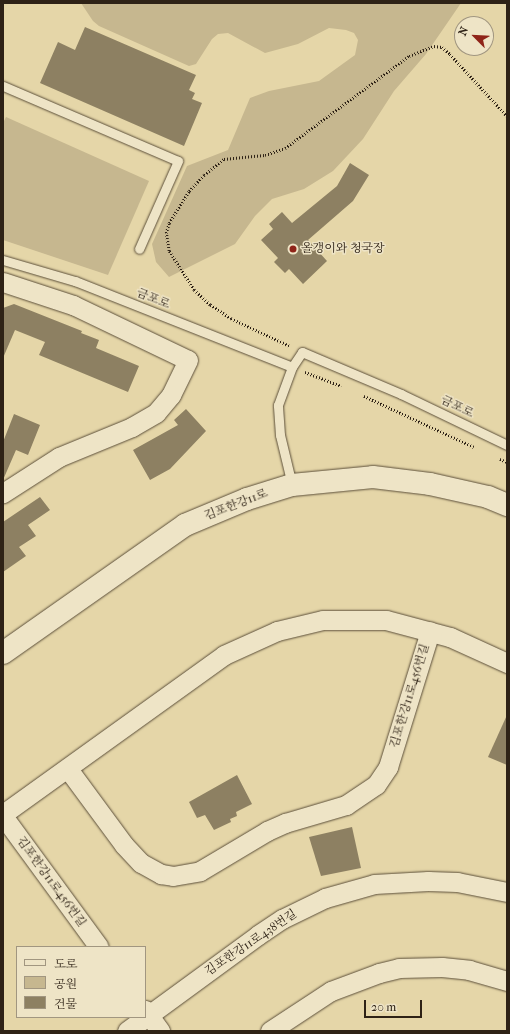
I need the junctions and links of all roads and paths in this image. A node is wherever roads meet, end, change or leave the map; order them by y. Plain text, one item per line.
1 (3, 86) edge
2 (507, 116) edge
3 (139, 249) dead end
4 (3, 260) edge
5 (3, 282) edge
6 (302, 352) junction
7 (292, 367) junction
8 (349, 389) dead end
9 (356, 392) dead end
10 (507, 445) edge
11 (475, 448) dead end
12 (496, 457) dead end
13 (507, 462) edge
14 (292, 485) junction
15 (3, 493) edge
16 (507, 505) edge
17 (430, 631) junction
18 (3, 653) edge
19 (507, 664) edge
20 (68, 769) junction
21 (3, 815) edge
22 (507, 892) edge
23 (98, 946) edge
24 (507, 981) edge
25 (147, 1013) edge
26 (141, 1018) edge
27 (127, 1031) edge
28 (160, 1031) edge
29 (270, 1031) edge

1 - 3 lane
2 - 6 path
4 - 7 lane, 금포로
5 - 15 street
6 - 7 lane
6 - 10 lane, 금포로
7 - 8 path
7 - 14 lane
9 - 11 path
12 - 13 path
14 - 16 main road, 김포한강11로
14 - 18 main road, 김포한강11로
17 - 19 street
17 - 20 street, 김포한강11로456번길
17 - 20 street, 김포한강11로456번길
20 - 21 street, 김포한강11로456번길
21 - 23 street, 김포한강11로456번길
22 - 25 street, 김포한강11로438번길
24 - 29 street
25 - 28 street
26 - 27 street, 김포한강11로438번길

